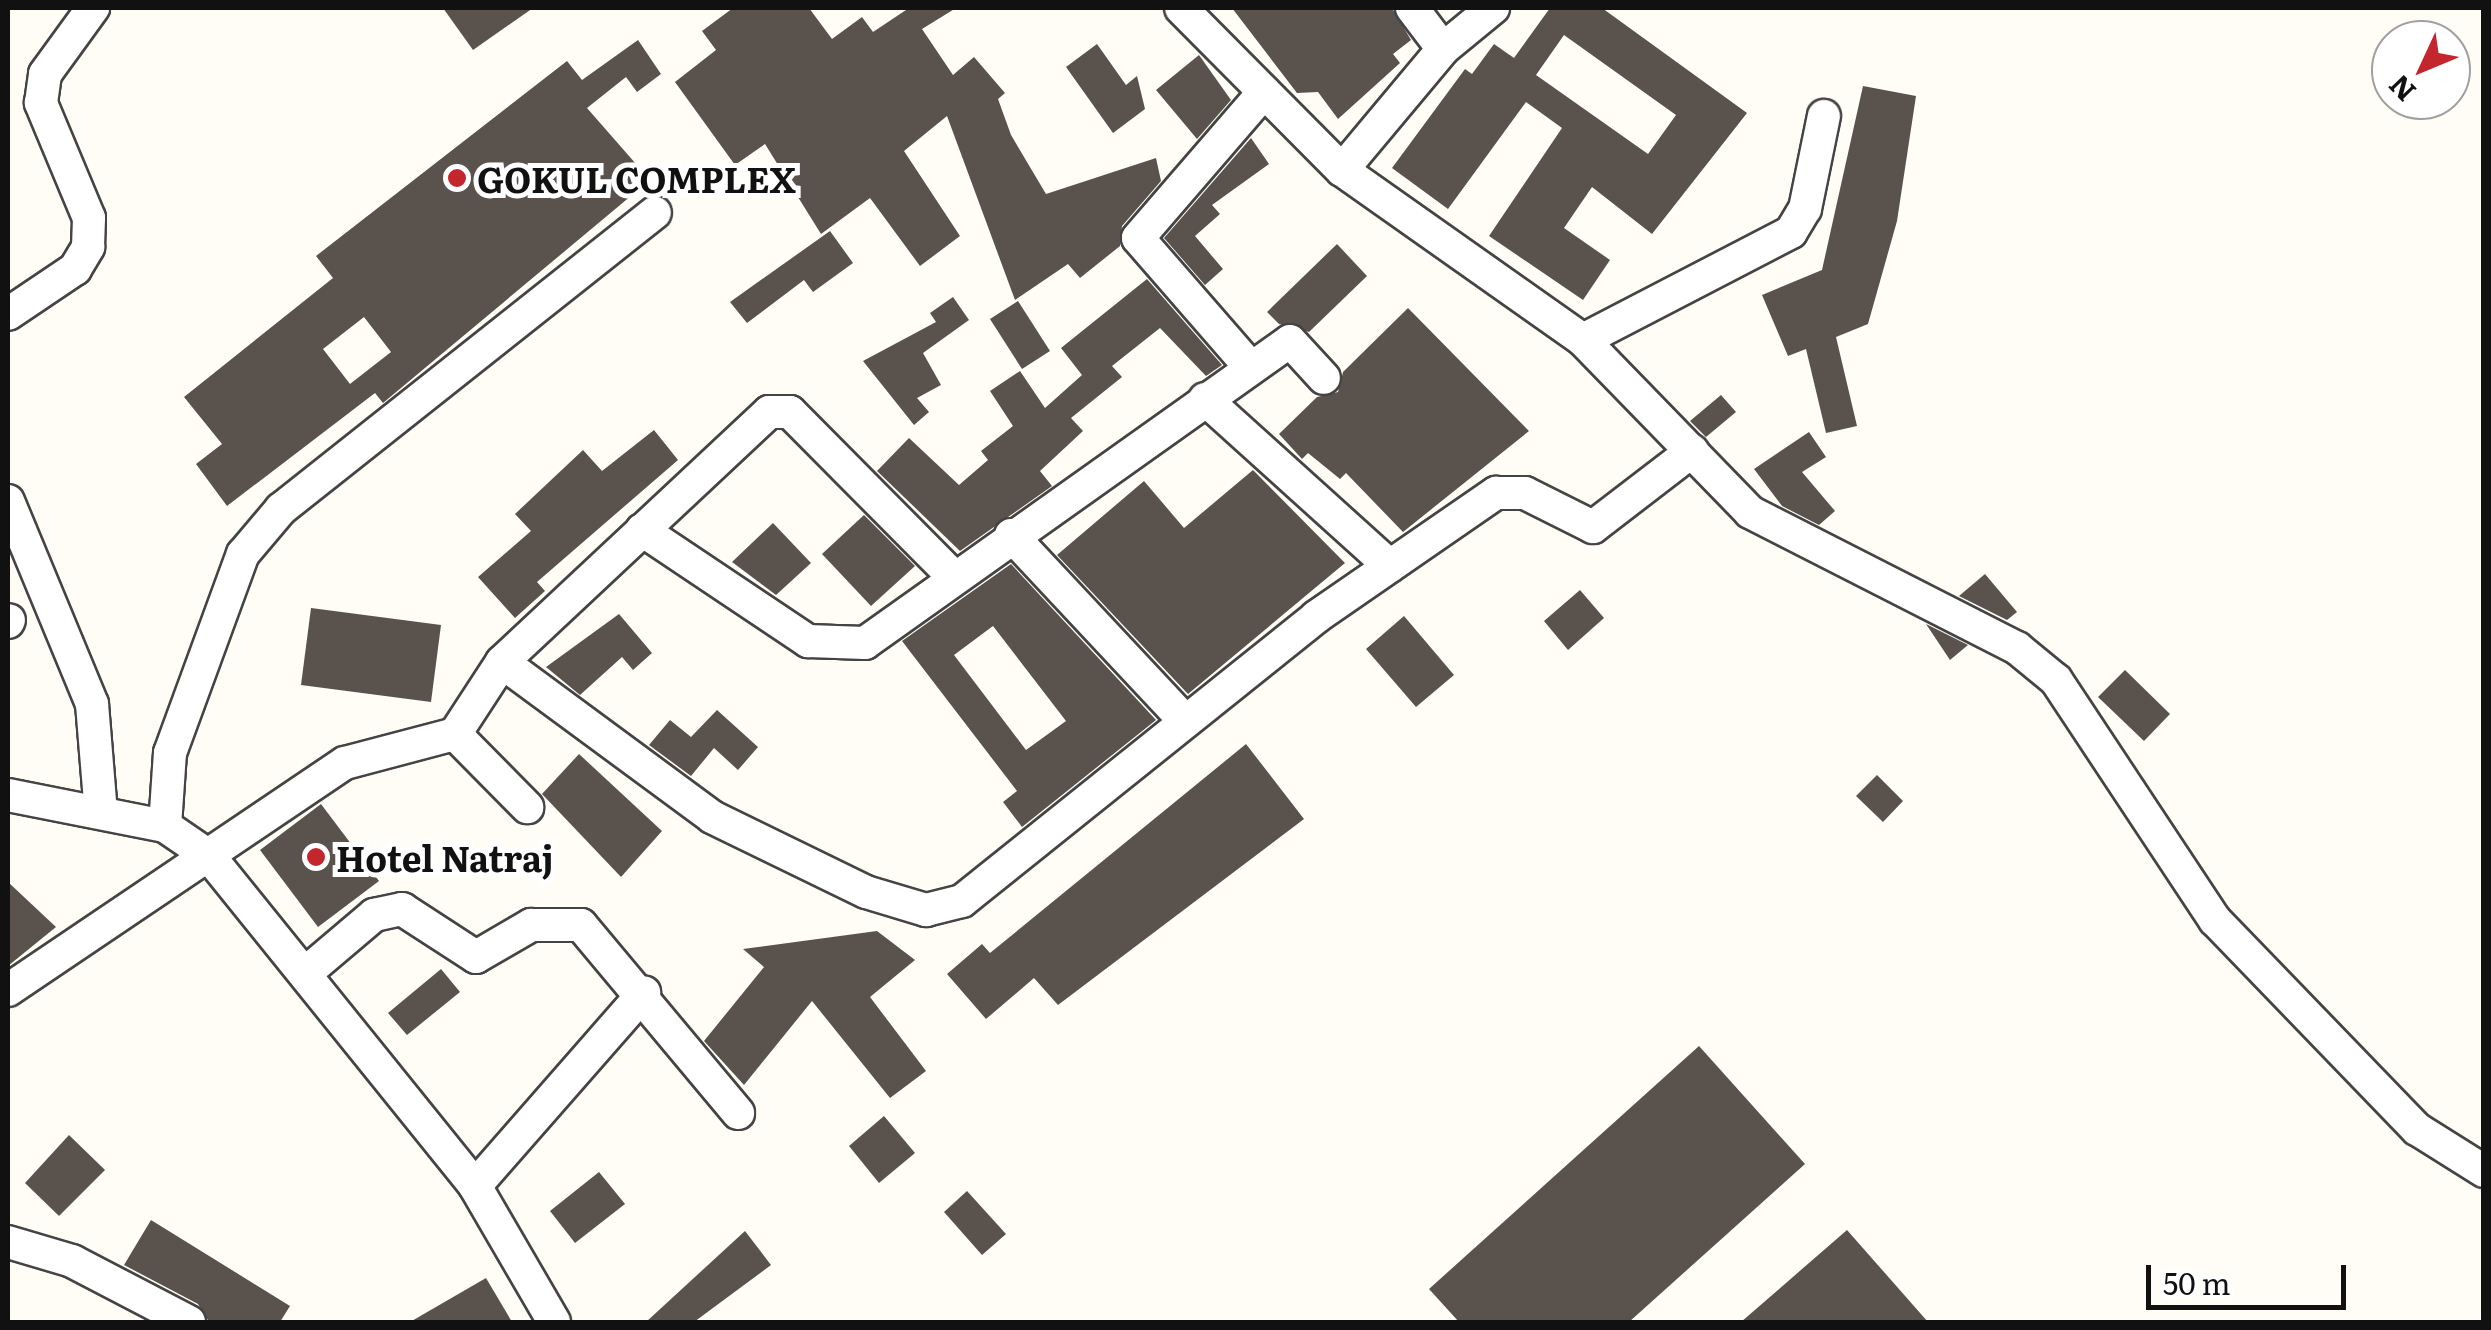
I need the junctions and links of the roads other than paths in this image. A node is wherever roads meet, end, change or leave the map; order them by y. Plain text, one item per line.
1 (93, 8) edge
2 (1181, 8) edge
3 (1412, 8) edge
4 (1493, 8) edge
5 (1443, 49) junction
6 (1264, 92) junction
7 (1824, 116) dead end
8 (1342, 170) junction
9 (655, 213) dead end
10 (8, 314) edge
11 (1583, 340) junction
12 (1251, 368) junction
13 (1324, 378) dead end
14 (1206, 399) junction
15 (1692, 451) junction
16 (8, 501) edge
17 (642, 530) junction
18 (1011, 535) junction
19 (1390, 566) junction
20 (953, 576) junction
21 (502, 662) junction
22 (1184, 720) junction
23 (454, 734) junction
24 (8, 795) edge
25 (527, 807) dead end
26 (101, 814) junction
27 (165, 826) junction
28 (209, 856) junction
29 (308, 971) junction
30 (8, 990) edge
31 (644, 993) junction
32 (738, 1113) dead end
33 (2484, 1171) edge
34 (475, 1186) junction
35 (8, 1242) edge
36 (189, 1322) edge
37 (554, 1322) edge

1 - 10 street
2 - 6 street
3 - 5 street
4 - 5 street
5 - 8 street
6 - 8 street
6 - 12 street
7 - 11 street
8 - 11 street
9 - 27 street
11 - 15 street
12 - 13 street
12 - 14 street
14 - 18 street
14 - 19 street
15 - 19 street
15 - 33 street
16 - 26 street
17 - 20 street
17 - 20 street
17 - 21 street
18 - 20 street
18 - 22 street
19 - 22 street
21 - 22 street
21 - 23 street
23 - 25 street
23 - 28 street
24 - 26 street
26 - 27 street
27 - 28 street
28 - 29 street
28 - 30 street
29 - 31 street
29 - 34 street
31 - 32 street
31 - 34 street
34 - 37 street
35 - 36 street

